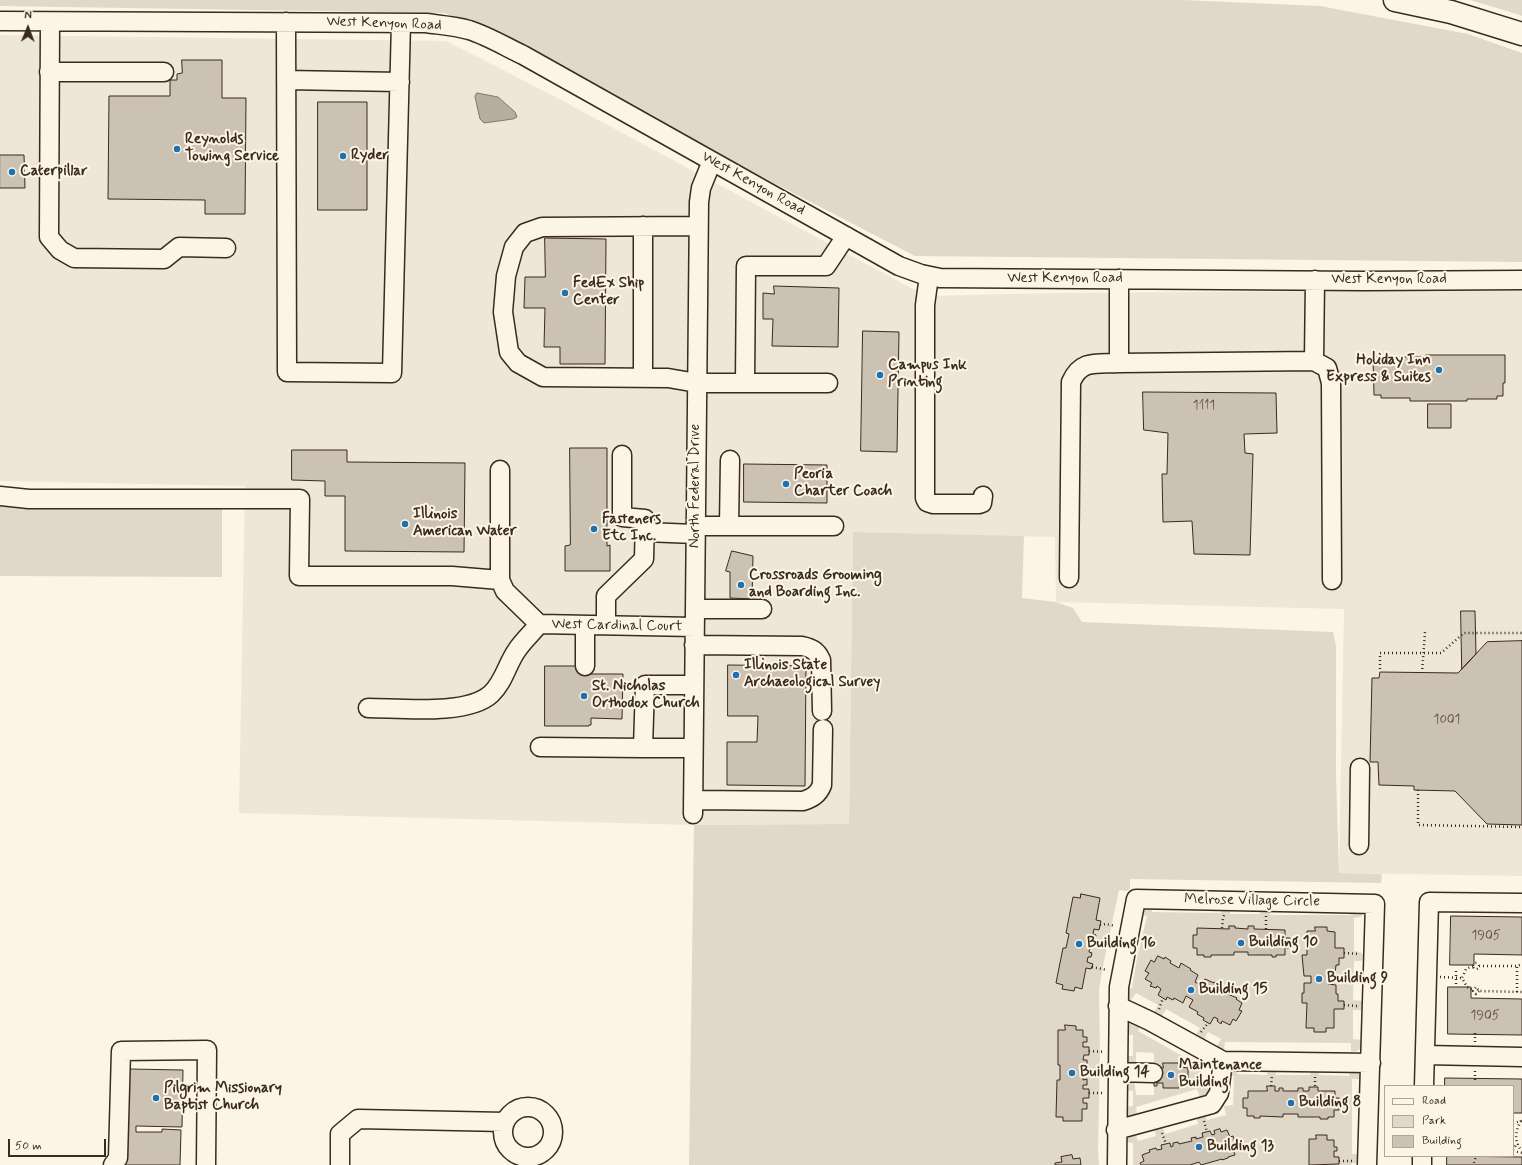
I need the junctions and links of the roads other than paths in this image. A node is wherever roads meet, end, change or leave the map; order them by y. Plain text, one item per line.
1 (1395, 0) edge
2 (0, 21) edge
3 (50, 22) junction
4 (286, 22) junction
5 (401, 23) junction
6 (1522, 34) edge
7 (49, 72) junction
8 (164, 72) dead end
9 (286, 80) junction
10 (400, 82) junction
11 (712, 161) junction
12 (643, 226) junction
13 (698, 226) junction
14 (846, 236) junction
15 (226, 248) dead end
16 (930, 276) junction
17 (1120, 279) junction
18 (1314, 280) junction
19 (1522, 280) edge
20 (1314, 361) junction
21 (1119, 363) junction
22 (643, 377) junction
23 (697, 383) junction
24 (745, 383) junction
25 (828, 383) dead end
26 (622, 455) dead end
27 (730, 460) dead end
28 (500, 470) dead end
29 (0, 496) edge
30 (983, 496) dead end
31 (729, 526) junction
32 (834, 526) dead end
33 (696, 530) junction
34 (645, 532) junction
35 (1069, 578) dead end
36 (500, 580) junction
37 (1332, 580) dead end
38 (695, 609) junction
39 (762, 609) dead end
40 (539, 624) junction
41 (585, 624) junction
42 (606, 625) junction
43 (694, 627) junction
44 (694, 645) junction
45 (585, 666) dead end
46 (694, 685) junction
47 (368, 708) dead end
48 (822, 711) dead end
49 (822, 729) dead end
50 (540, 747) dead end
51 (644, 748) junction
52 (693, 748) junction
53 (1360, 768) dead end
54 (1359, 845) dead end
55 (1522, 903) edge
56 (1118, 1006) junction
57 (1425, 1055) junction
58 (1522, 1057) edge
59 (1222, 1061) junction
60 (1370, 1063) junction
61 (1117, 1072) junction
62 (1153, 1073) dead end
63 (1424, 1085) edge
64 (505, 1122) dead end
65 (1116, 1130) junction
66 (113, 1165) edge
67 (206, 1165) edge
68 (340, 1165) edge
69 (1117, 1165) edge
70 (1367, 1165) edge

1 - 6 highway
2 - 3 street, West Kenyon Road
3 - 4 street, West Kenyon Road
3 - 7 street
4 - 5 street, West Kenyon Road
4 - 9 street
5 - 10 street
5 - 11 street, West Kenyon Road
7 - 8 street
7 - 15 street
9 - 10 street
9 - 10 street
11 - 13 street, North Federal Drive
11 - 14 street, West Kenyon Road
12 - 13 street
12 - 22 street
12 - 22 street
13 - 23 street, North Federal Drive
14 - 16 street, West Kenyon Road
14 - 24 street
16 - 17 street, West Kenyon Road
16 - 30 street
17 - 18 street, West Kenyon Road
17 - 21 street
18 - 19 street, West Kenyon Road
18 - 20 street
20 - 21 street
20 - 37 street
21 - 35 street
22 - 23 street
23 - 24 street
23 - 33 street, North Federal Drive
24 - 25 street
26 - 34 street
27 - 31 street
28 - 36 street
29 - 36 street
31 - 32 street
31 - 33 street
33 - 34 street
33 - 38 street, North Federal Drive
34 - 42 street
36 - 40 street
38 - 39 street
38 - 43 street, North Federal Drive
40 - 41 street, West Cardinal Court
40 - 47 street
41 - 42 street, West Cardinal Court
41 - 45 street
42 - 43 street, West Cardinal Court
43 - 44 street, North Federal Drive
44 - 46 street, North Federal Drive
44 - 48 street
46 - 51 street
46 - 52 street, North Federal Drive
49 - 52 street, North Federal Drive
50 - 51 street
51 - 52 street
53 - 54 street
55 - 57 street
56 - 59 street
56 - 60 street, Melrose Village Circle
56 - 61 street, Melrose Village Circle
57 - 58 street
57 - 63 street
59 - 60 street
59 - 65 street
60 - 70 street, Melrose Village Circle
61 - 62 street
61 - 65 street, Melrose Village Circle
64 - 68 street
65 - 69 street, Melrose Village Circle
66 - 67 street

